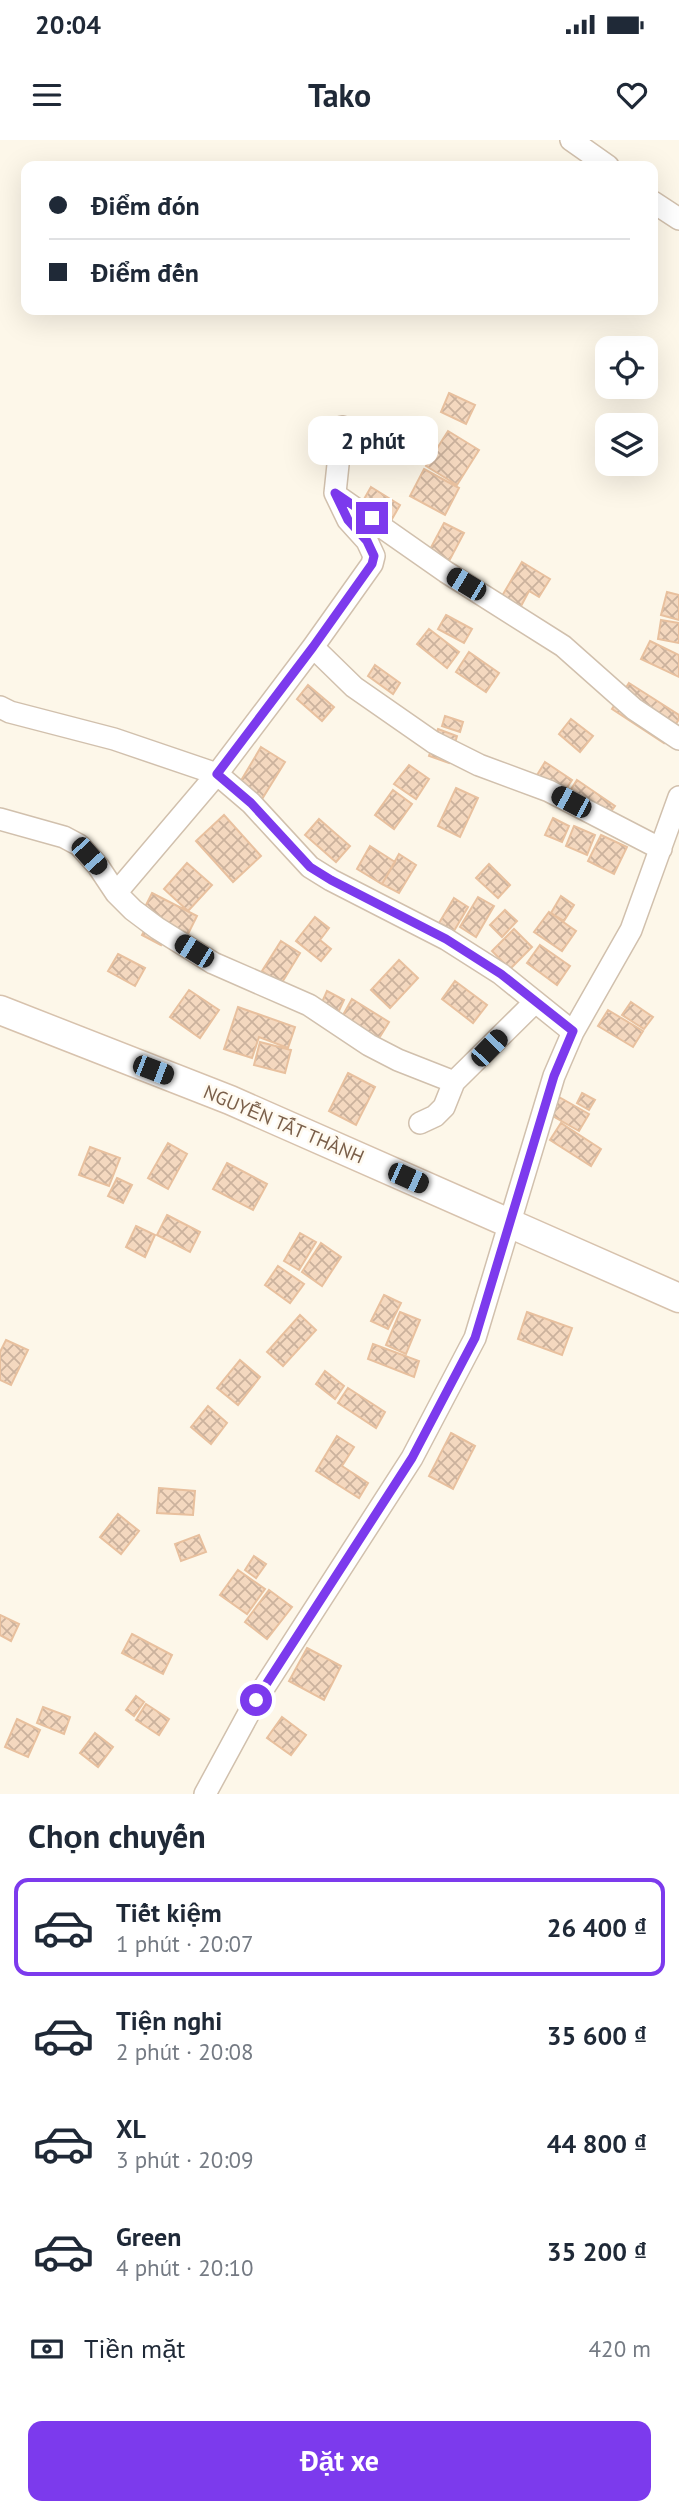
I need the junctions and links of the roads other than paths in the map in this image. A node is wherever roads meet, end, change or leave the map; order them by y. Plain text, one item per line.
1 (571, 140) edge
2 (601, 161) edge
3 (658, 205) edge
4 (679, 219) edge
5 (342, 427) dead end
6 (335, 493) junction
7 (313, 647) junction
8 (0, 707) edge
9 (679, 739) edge
10 (217, 774) junction
11 (679, 797) edge
12 (0, 819) edge
13 (661, 849) junction
14 (116, 892) junction
15 (535, 1002) junction
16 (0, 1010) edge
17 (573, 1031) junction
18 (454, 1082) junction
19 (421, 1123) dead end
20 (510, 1223) junction
21 (679, 1298) edge
22 (205, 1794) edge

1 - 2 street
3 - 4 street
5 - 6 street
6 - 7 street
6 - 9 street
7 - 10 street
7 - 13 street
8 - 10 street
10 - 14 street
10 - 15 street
11 - 13 street
12 - 14 street
13 - 17 street
14 - 18 street
15 - 17 street
15 - 18 street
16 - 20 main road, NGUYỄN TẤT THÀNH
17 - 20 street
18 - 19 street
20 - 21 main road, NGUYỄN TẤT THÀNH
20 - 22 street

